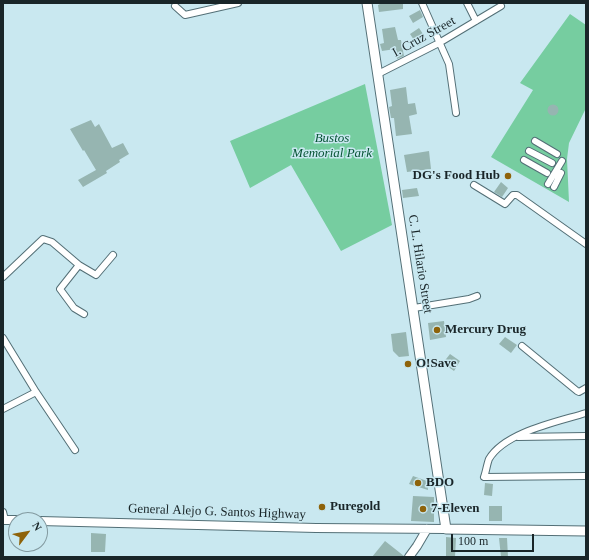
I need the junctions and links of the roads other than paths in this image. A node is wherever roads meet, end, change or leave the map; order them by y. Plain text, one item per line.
1 (238, 3) edge
2 (367, 3) edge
3 (422, 3) edge
4 (467, 3) edge
5 (175, 6) dead end
6 (501, 6) dead end
7 (476, 21) junction
8 (439, 43) junction
9 (378, 74) junction
10 (456, 113) dead end
11 (535, 141) dead end
12 (529, 151) dead end
13 (557, 154) dead end
14 (524, 160) dead end
15 (562, 161) dead end
16 (552, 163) dead end
17 (547, 173) dead end
18 (562, 174) dead end
19 (474, 185) dead end
20 (586, 244) edge
21 (113, 255) dead end
22 (78, 265) junction
23 (3, 276) edge
24 (477, 296) dead end
25 (414, 308) junction
26 (84, 314) dead end
27 (3, 338) edge
28 (522, 346) dead end
29 (586, 388) edge
30 (36, 392) junction
31 (3, 409) edge
32 (586, 413) edge
33 (586, 436) edge
34 (514, 437) junction
35 (75, 450) dead end
36 (586, 476) edge
37 (48, 521) edge
38 (427, 528) junction
39 (446, 529) junction
40 (586, 530) edge
41 (409, 557) edge

1 - 5 street
2 - 9 main road, C. L. Hilario Street
3 - 8 street
4 - 7 street
6 - 7 street, I. Cruz Street
7 - 8 street, I. Cruz Street
8 - 9 street, I. Cruz Street
8 - 10 street
9 - 25 main road, C. L. Hilario Street
11 - 13 street
12 - 16 street
14 - 17 street
15 - 18 street
19 - 20 street
21 - 22 street
22 - 23 street
22 - 26 street
24 - 25 street
25 - 39 main road, C. L. Hilario Street
27 - 30 street
28 - 29 street
30 - 31 street
30 - 35 street
32 - 34 street
33 - 34 street
34 - 36 street
37 - 38 main road, General Alejo G. Santos Highway
38 - 39 main road, General Alejo G. Santos Highway
38 - 41 main road
39 - 40 main road, General Alejo G. Santos Highway

